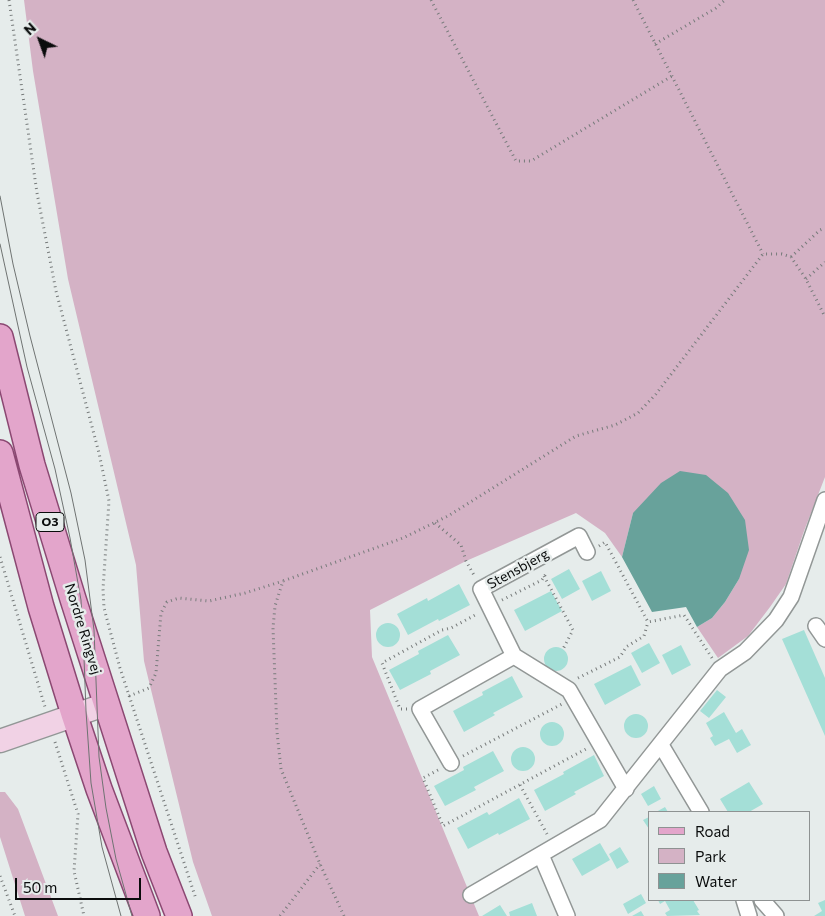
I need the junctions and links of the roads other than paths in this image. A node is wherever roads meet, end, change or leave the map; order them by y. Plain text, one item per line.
1 (0, 337) edge
2 (0, 453) edge
3 (825, 500) edge
4 (587, 552) road end
5 (816, 626) dead end
6 (825, 639) edge
7 (514, 656) junction
8 (118, 700) junction
9 (74, 714) junction
10 (0, 741) edge
11 (661, 745) junction
12 (451, 763) road end
13 (626, 789) junction
14 (700, 811) edge
15 (541, 855) junction
16 (471, 895) dead end
17 (744, 901) edge
18 (763, 901) edge
19 (189, 911) edge
20 (566, 915) edge
21 (147, 916) edge
22 (749, 916) edge
23 (776, 916) edge

1 - 8 main road, Nordre Ringvej / O3
2 - 9 main road, O3
3 - 11 street
4 - 7 street, Stensbjerg
5 - 6 street
7 - 12 street
7 - 13 street
8 - 9 street
8 - 19 main road, Nordre Ringvej / O3
9 - 10 street
9 - 21 main road, O3
11 - 13 street
11 - 14 street
13 - 15 street
15 - 16 street
15 - 20 street
17 - 22 street
18 - 23 street

